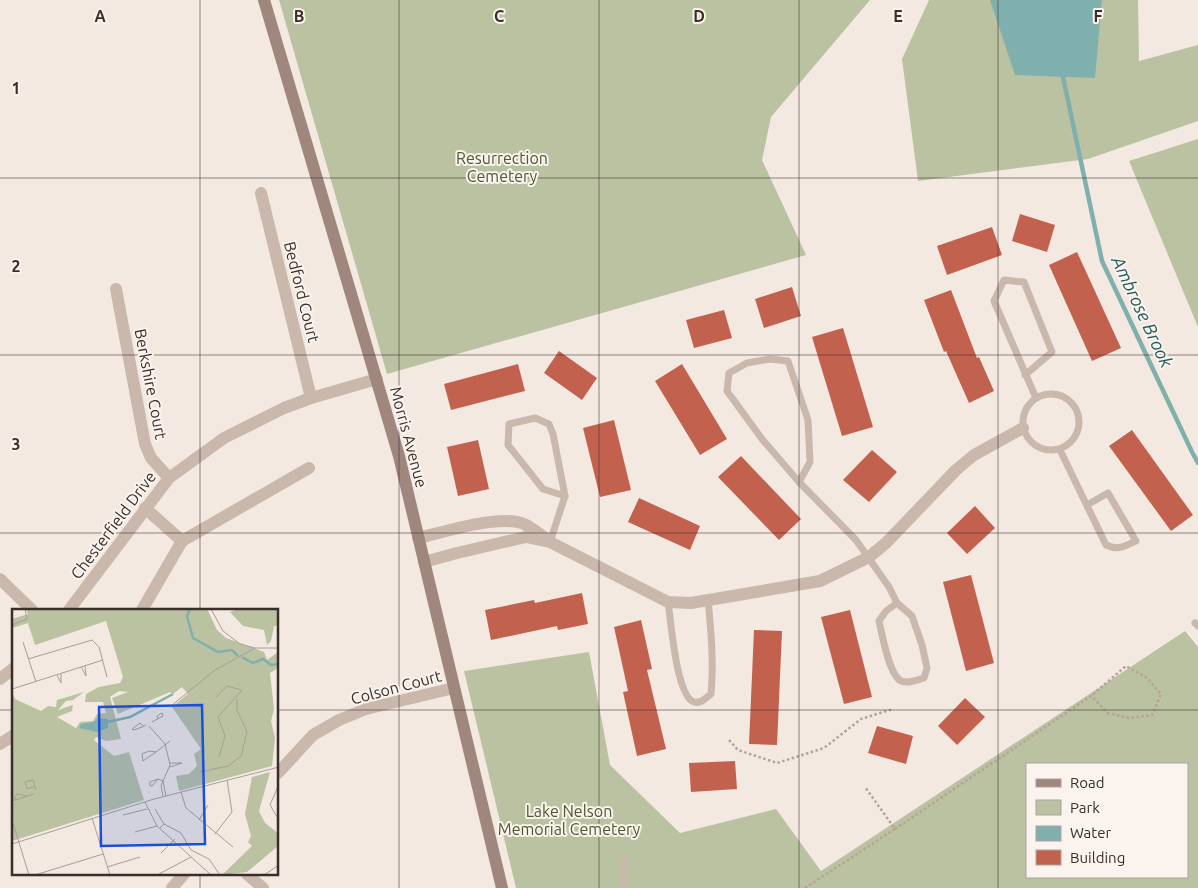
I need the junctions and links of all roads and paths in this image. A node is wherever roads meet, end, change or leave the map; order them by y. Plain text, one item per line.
1 (264, 0) edge
2 (261, 193) dead end
3 (116, 289) dead end
4 (1025, 375) junction
5 (377, 379) junction
6 (311, 398) junction
7 (1036, 398) junction
8 (1023, 428) junction
9 (1060, 450) junction
10 (309, 468) dead end
11 (169, 478) junction
12 (799, 482) junction
13 (565, 496) junction
14 (1087, 505) junction
15 (145, 508) junction
16 (418, 538) junction
17 (182, 541) junction
18 (550, 542) junction
19 (869, 557) junction
20 (424, 562) junction
21 (0, 579) edge
22 (708, 600) junction
23 (668, 602) junction
24 (897, 603) junction
25 (31, 609) edge
26 (70, 609) edge
27 (143, 609) edge
28 (12, 670) edge
29 (0, 679) edge
30 (454, 688) junction
31 (1091, 696) junction
32 (893, 709) dead end
33 (12, 736) edge
34 (729, 740) dead end
35 (0, 744) edge
36 (279, 772) edge
37 (865, 787) dead end
38 (895, 829) junction
39 (625, 858) dead end
40 (182, 876) edge
41 (248, 876) edge
42 (172, 888) edge
43 (263, 888) edge
44 (502, 888) edge
45 (623, 888) edge
46 (804, 888) edge

1 - 5 street, Morris Avenue
2 - 6 street, Bedford Court
3 - 11 street, Berkshire Court
4 - 4 lane
4 - 7 lane
5 - 6 street, Chesterfield Drive
5 - 16 street, Morris Avenue
6 - 11 street, Chesterfield Drive
7 - 8 lane
7 - 9 lane
8 - 9 lane
8 - 19 street
9 - 14 lane
10 - 17 street
11 - 15 street, Chesterfield Drive
12 - 12 lane
12 - 19 lane
13 - 13 lane
13 - 18 lane
14 - 14 lane
15 - 17 street
15 - 26 street, Chesterfield Drive
16 - 18 street
16 - 20 street, Morris Avenue
17 - 27 street
18 - 20 street
18 - 23 street
19 - 22 street
19 - 24 lane
20 - 30 street, Morris Avenue
21 - 25 street
22 - 23 street
22 - 23 lane
24 - 24 lane
28 - 29 street
30 - 36 street, Colson Court
30 - 44 street, Morris Avenue
31 - 31 path
31 - 38 path
32 - 34 path
33 - 35 street
37 - 38 path
38 - 46 path
39 - 45 lane
40 - 42 street
41 - 43 street

